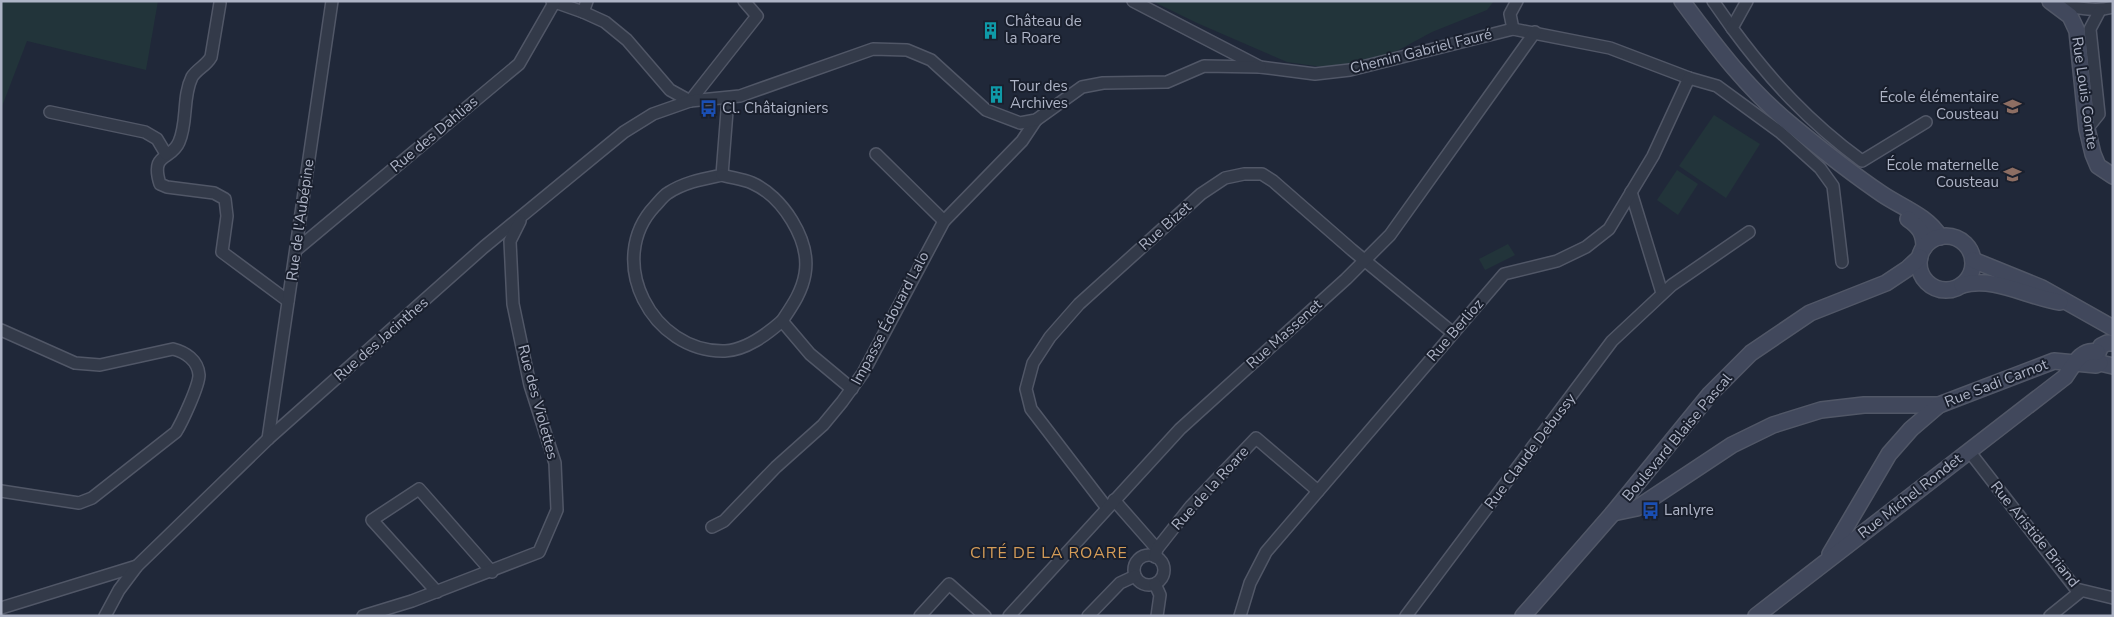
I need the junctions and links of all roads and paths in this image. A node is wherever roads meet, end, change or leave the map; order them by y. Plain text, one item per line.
1 (332, 1) edge
2 (744, 1) edge
3 (1133, 1) edge
4 (1518, 1) edge
5 (1682, 1) edge
6 (1714, 1) edge
7 (1747, 1) edge
8 (553, 2) edge
9 (220, 3) dead end
10 (2054, 4) edge
11 (585, 6) edge
12 (2113, 7) edge
13 (2099, 12) junction
14 (1732, 28) junction
15 (1512, 29) junction
16 (1535, 32) junction
17 (1260, 67) junction
18 (1689, 78) junction
19 (728, 98) junction
20 (690, 101) junction
21 (50, 112) dead end
22 (1036, 120) junction
23 (1926, 122) dead end
24 (1793, 126) junction
25 (2087, 129) junction
26 (166, 154) junction
27 (876, 154) dead end
28 (722, 175) junction
29 (2113, 176) edge
30 (1631, 192) junction
31 (523, 215) junction
32 (944, 221) junction
33 (1749, 232) dead end
34 (1940, 237) junction
35 (296, 250) junction
36 (1922, 253) junction
37 (1366, 260) junction
38 (1973, 260) junction
39 (1842, 262) dead end
40 (1886, 283) junction
41 (1929, 283) junction
42 (1962, 285) junction
43 (1662, 293) junction
44 (288, 301) junction
45 (2066, 303) junction
46 (782, 321) junction
47 (2113, 328) edge
48 (1, 330) edge
49 (1453, 333) junction
50 (2113, 344) edge
51 (2102, 361) edge
52 (2075, 363) junction
53 (2065, 377) joint
54 (852, 389) junction
55 (1939, 405) junction
56 (268, 439) junction
57 (1969, 451) junction
58 (1318, 490) junction
59 (1, 491) edge
60 (1110, 504) junction
61 (1613, 512) junction
62 (712, 527) dead end
63 (1156, 553) junction
64 (1826, 562) junction
65 (137, 566) junction
66 (492, 572) junction
67 (1135, 576) junction
68 (1154, 584) junction
69 (2081, 591) junction
70 (436, 592) junction
71 (2113, 598) edge
72 (1, 608) edge
73 (105, 616) edge
74 (363, 616) edge
75 (920, 616) edge
76 (985, 616) edge
77 (1009, 616) edge
78 (1088, 616) edge
79 (1157, 616) edge
80 (1240, 616) edge
81 (1406, 616) edge
82 (1523, 616) edge
83 (1756, 616) edge
84 (2050, 616) edge

1 - 35 street, Rue de l'Aubépine
2 - 20 street
3 - 17 street, Chemin Gabriel Fauré
4 - 15 street
5 - 24 main road
6 - 14 street
7 - 14 street
8 - 11 street
8 - 35 street, Rue des Dahlias
9 - 26 street
10 - 13 street, Rue Louis Comte
10 - 25 main road, Rue Louis Comte
11 - 20 street
12 - 13 street
13 - 25 street
14 - 23 street
15 - 16 street, Chemin Gabriel Fauré
15 - 17 street, Chemin Gabriel Fauré
16 - 18 street, Chemin Gabriel Fauré
16 - 37 street, Rue Massenet
17 - 22 street
18 - 30 street, Rue Berlioz
18 - 39 street, Chemin Gabriel Fauré
19 - 20 street, Rue des Jacinthes
19 - 22 street, Rue des Jacinthes
19 - 28 street
20 - 31 street, Rue des Jacinthes
21 - 26 street
22 - 32 street, Impasse Édouard Lalo
24 - 34 main road
24 - 36 main road
25 - 29 main road, Rue Louis Comte
26 - 44 street
27 - 32 street
28 - 46 street
28 - 46 street
30 - 43 street
30 - 49 street, Rue Berlioz
31 - 56 street, Rue des Jacinthes
31 - 66 street, Rue des Violettes
32 - 54 street, Impasse Édouard Lalo
33 - 43 street, Rue Claude Debussy
34 - 36 main road
34 - 38 main road
35 - 44 street, Rue de l'Aubépine
36 - 40 main road, Boulevard Blaise Pascal
36 - 41 main road
37 - 49 street, Rue Bizet
37 - 60 street, Rue Massenet
37 - 60 street, Rue Bizet
38 - 42 main road
38 - 45 main road
40 - 41 main road, Boulevard Blaise Pascal
40 - 61 main road, Boulevard Blaise Pascal
41 - 42 main road
42 - 45 main road
43 - 81 street, Rue Claude Debussy
44 - 56 street, Rue de l'Aubépine
45 - 47 main road
46 - 54 street
48 - 59 street
49 - 58 street, Rue Berlioz
50 - 51 main road, Rue Sadi Carnot
51 - 52 main road, Rue Sadi Carnot
52 - 53 main road, Rue Sadi Carnot
52 - 55 main road, Rue Sadi Carnot
53 - 57 main road, Rue Michel Rondet
54 - 62 street, Impasse Édouard Lalo
55 - 61 main road, Rue Sadi Carnot
55 - 64 main road
56 - 65 street, Rue des Jacinthes
57 - 64 main road, Rue Michel Rondet
57 - 69 street, Rue Aristide Briand
58 - 63 street, Rue de la Roare
58 - 80 street, Rue Berlioz
60 - 63 street, Rue Bizet
60 - 77 street, Rue Massenet
61 - 82 main road, Boulevard Blaise Pascal
63 - 67 street, Rue de la Roare
63 - 68 street
64 - 83 main road, Rue Michel Rondet
65 - 72 street
65 - 73 street, Rue des Jacinthes
66 - 70 street, Rue des Violettes
66 - 70 street
67 - 68 street
67 - 78 street, Rue de la Roare
68 - 79 street
69 - 71 street, Rue Aristide Briand
69 - 84 street
70 - 74 street, Rue des Violettes
75 - 76 street

